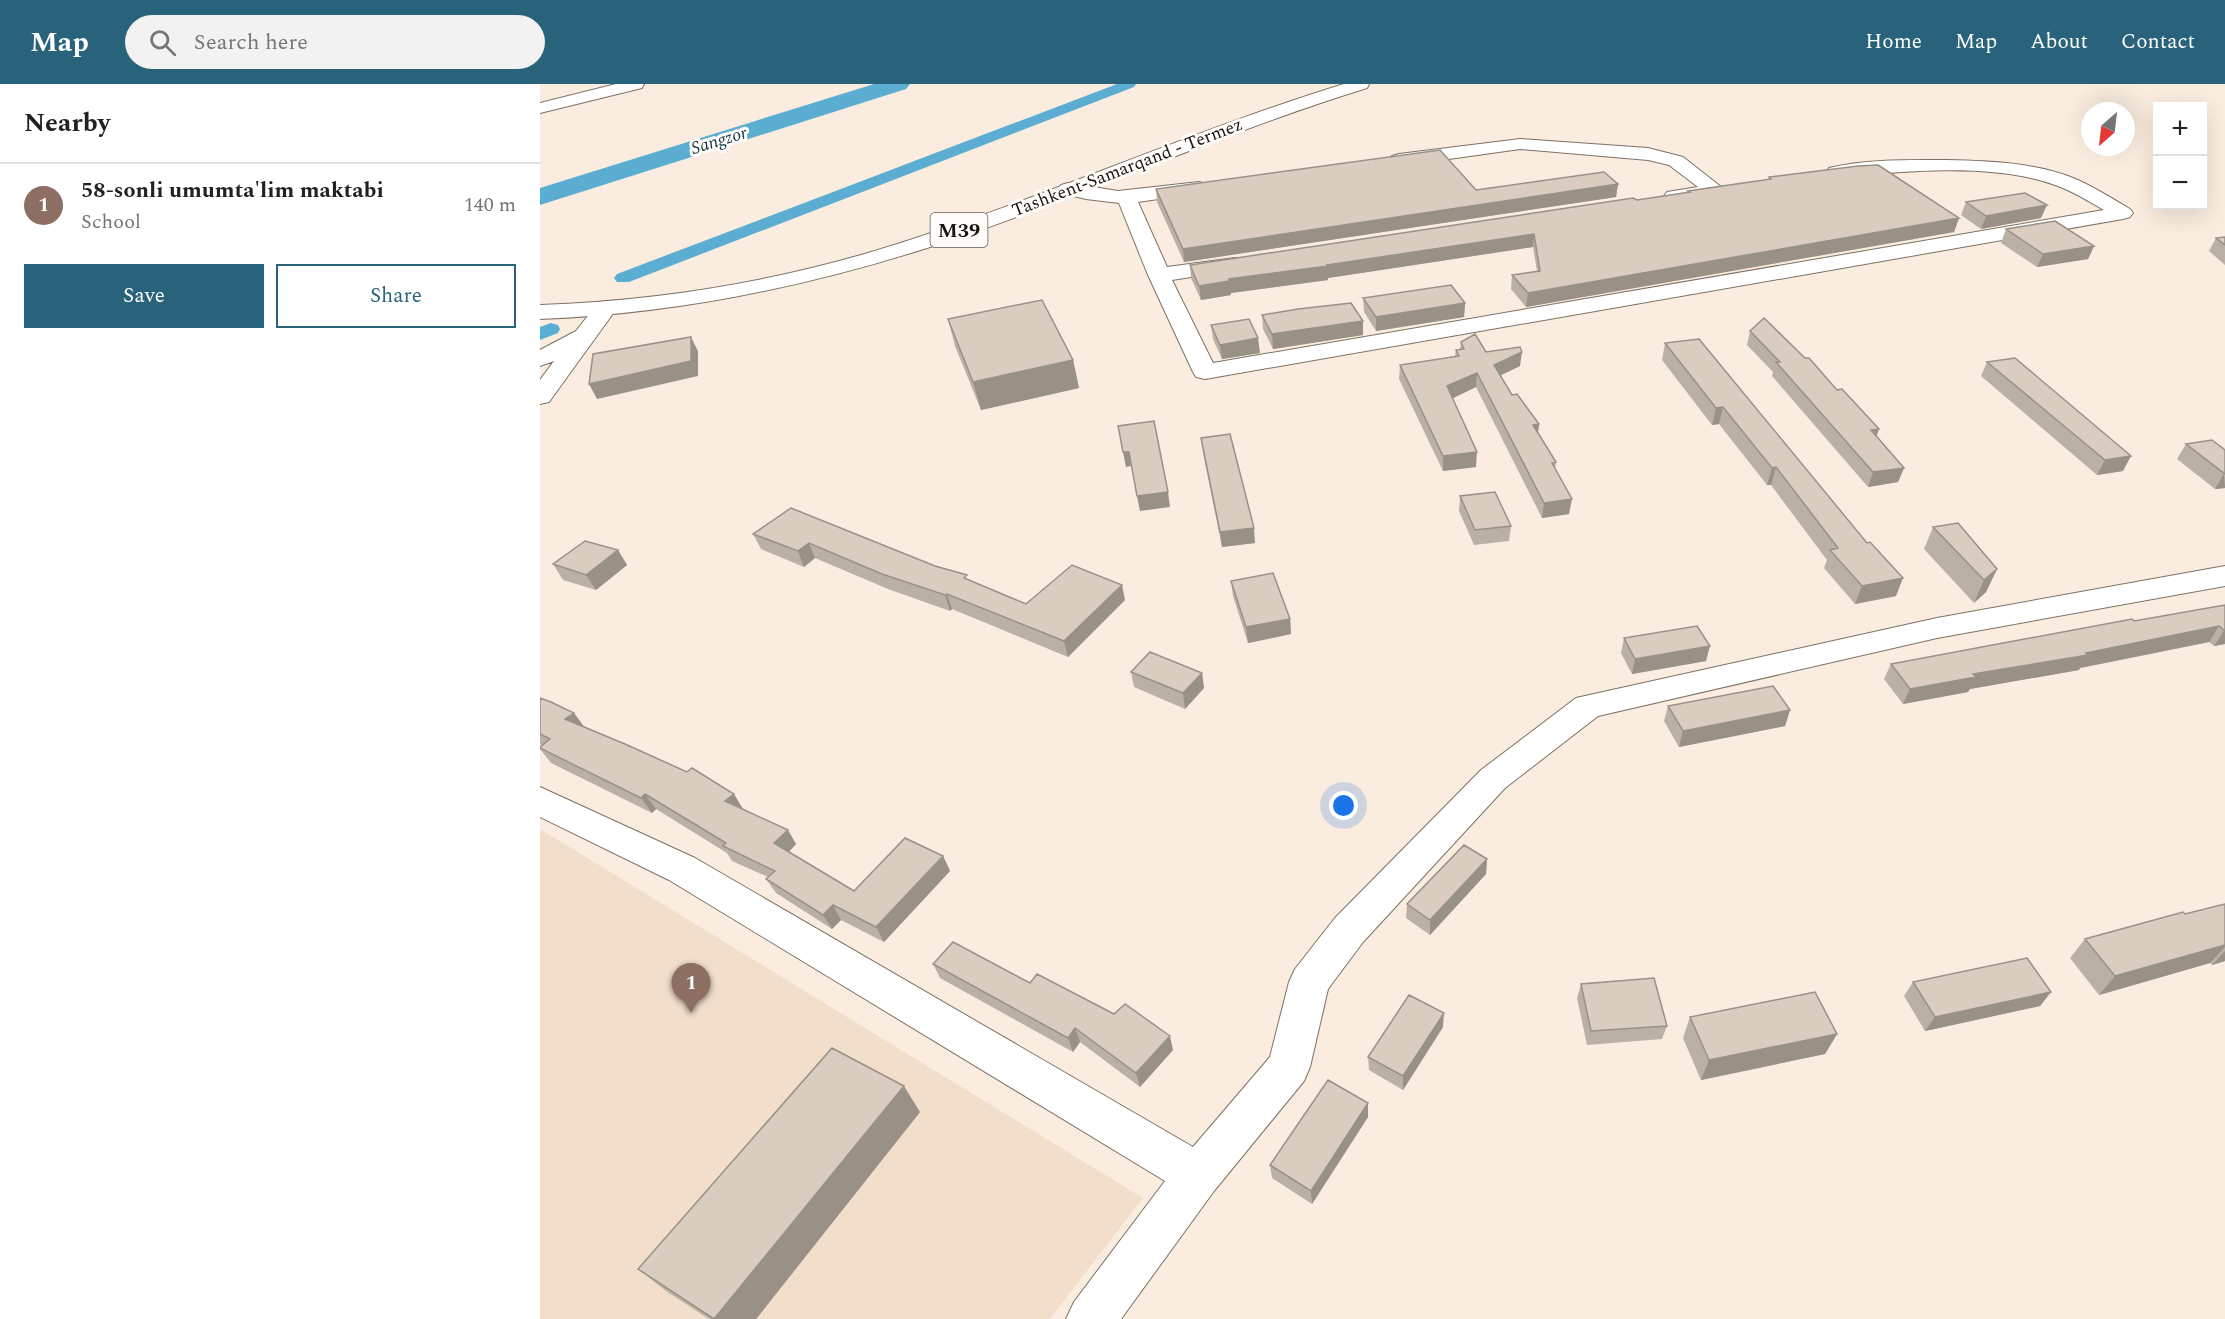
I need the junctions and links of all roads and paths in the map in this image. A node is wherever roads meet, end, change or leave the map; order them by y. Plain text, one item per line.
1 (636, 84) edge
2 (1320, 84) edge
3 (1361, 84) edge
4 (540, 108) edge
5 (1161, 136) junction
6 (1184, 144) junction
7 (1384, 162) edge
8 (1821, 174) edge
9 (1220, 185) edge
10 (1738, 186) edge
11 (1068, 189) junction
12 (1714, 190) junction
13 (1127, 198) junction
14 (1655, 199) edge
15 (1254, 261) edge
16 (1159, 275) junction
17 (540, 297) edge
18 (606, 308) junction
19 (540, 312) edge
20 (584, 336) junction
21 (540, 358) edge
22 (540, 397) edge
23 (2225, 576) edge
24 (540, 801) edge
25 (1198, 1175) junction
26 (1091, 1319) edge

1 - 4 main road
2 - 5 main road, Tashkent-Samarqand - Termez / M39
3 - 6 main road, Tashkent-Samarqand - Termez / M39
5 - 6 main road
5 - 17 main road, Tashkent-Samarqand - Termez / M39
6 - 11 main road, Tashkent-Samarqand - Termez / M39
7 - 12 main road
8 - 16 main road
9 - 13 main road
10 - 12 main road
11 - 13 main road
11 - 18 main road, Tashkent-Samarqand - Termez / M39
12 - 14 main road
13 - 16 main road
15 - 16 main road
18 - 19 main road, Tashkent-Samarqand - Termez / M39
18 - 20 main road
20 - 21 main road
20 - 22 main road
23 - 25 main road
24 - 25 main road
25 - 26 main road

